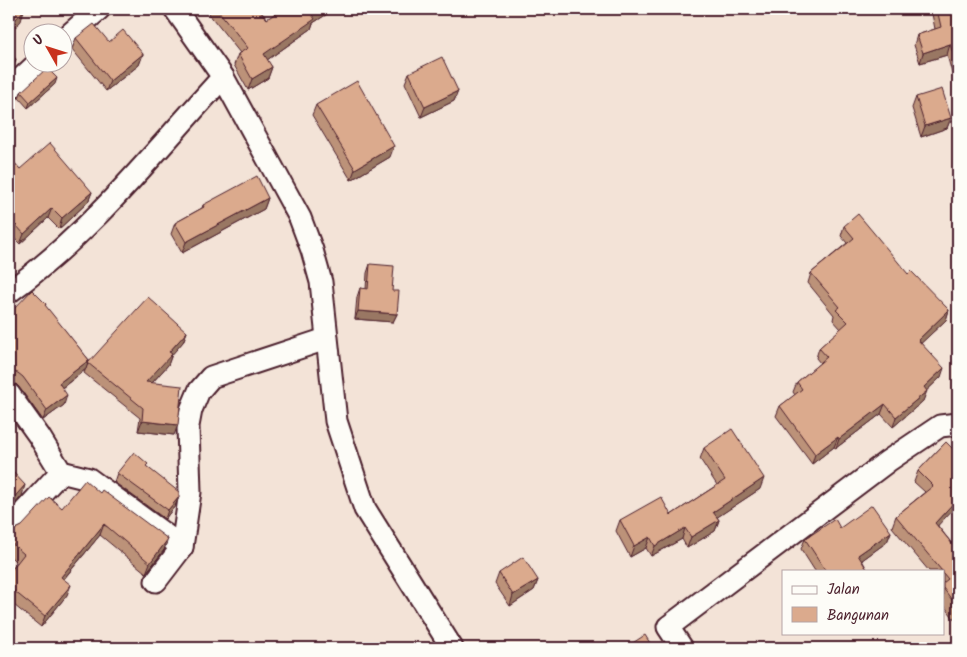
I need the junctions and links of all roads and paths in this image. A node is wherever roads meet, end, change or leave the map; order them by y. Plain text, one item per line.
1 (99, 9) edge
2 (175, 9) edge
3 (72, 32) edge
4 (28, 72) edge
5 (223, 76) junction
6 (9, 90) edge
7 (9, 292) edge
8 (326, 339) junction
9 (9, 394) edge
10 (958, 424) edge
11 (61, 472) junction
12 (9, 528) edge
13 (182, 546) junction
14 (156, 581) dead end
15 (452, 648) edge
16 (682, 648) edge

1 - 3 street
2 - 5 street
4 - 6 street
5 - 7 street
5 - 8 street
8 - 13 street
8 - 15 street
9 - 11 street
10 - 16 street
11 - 12 street
11 - 13 street
13 - 14 street

